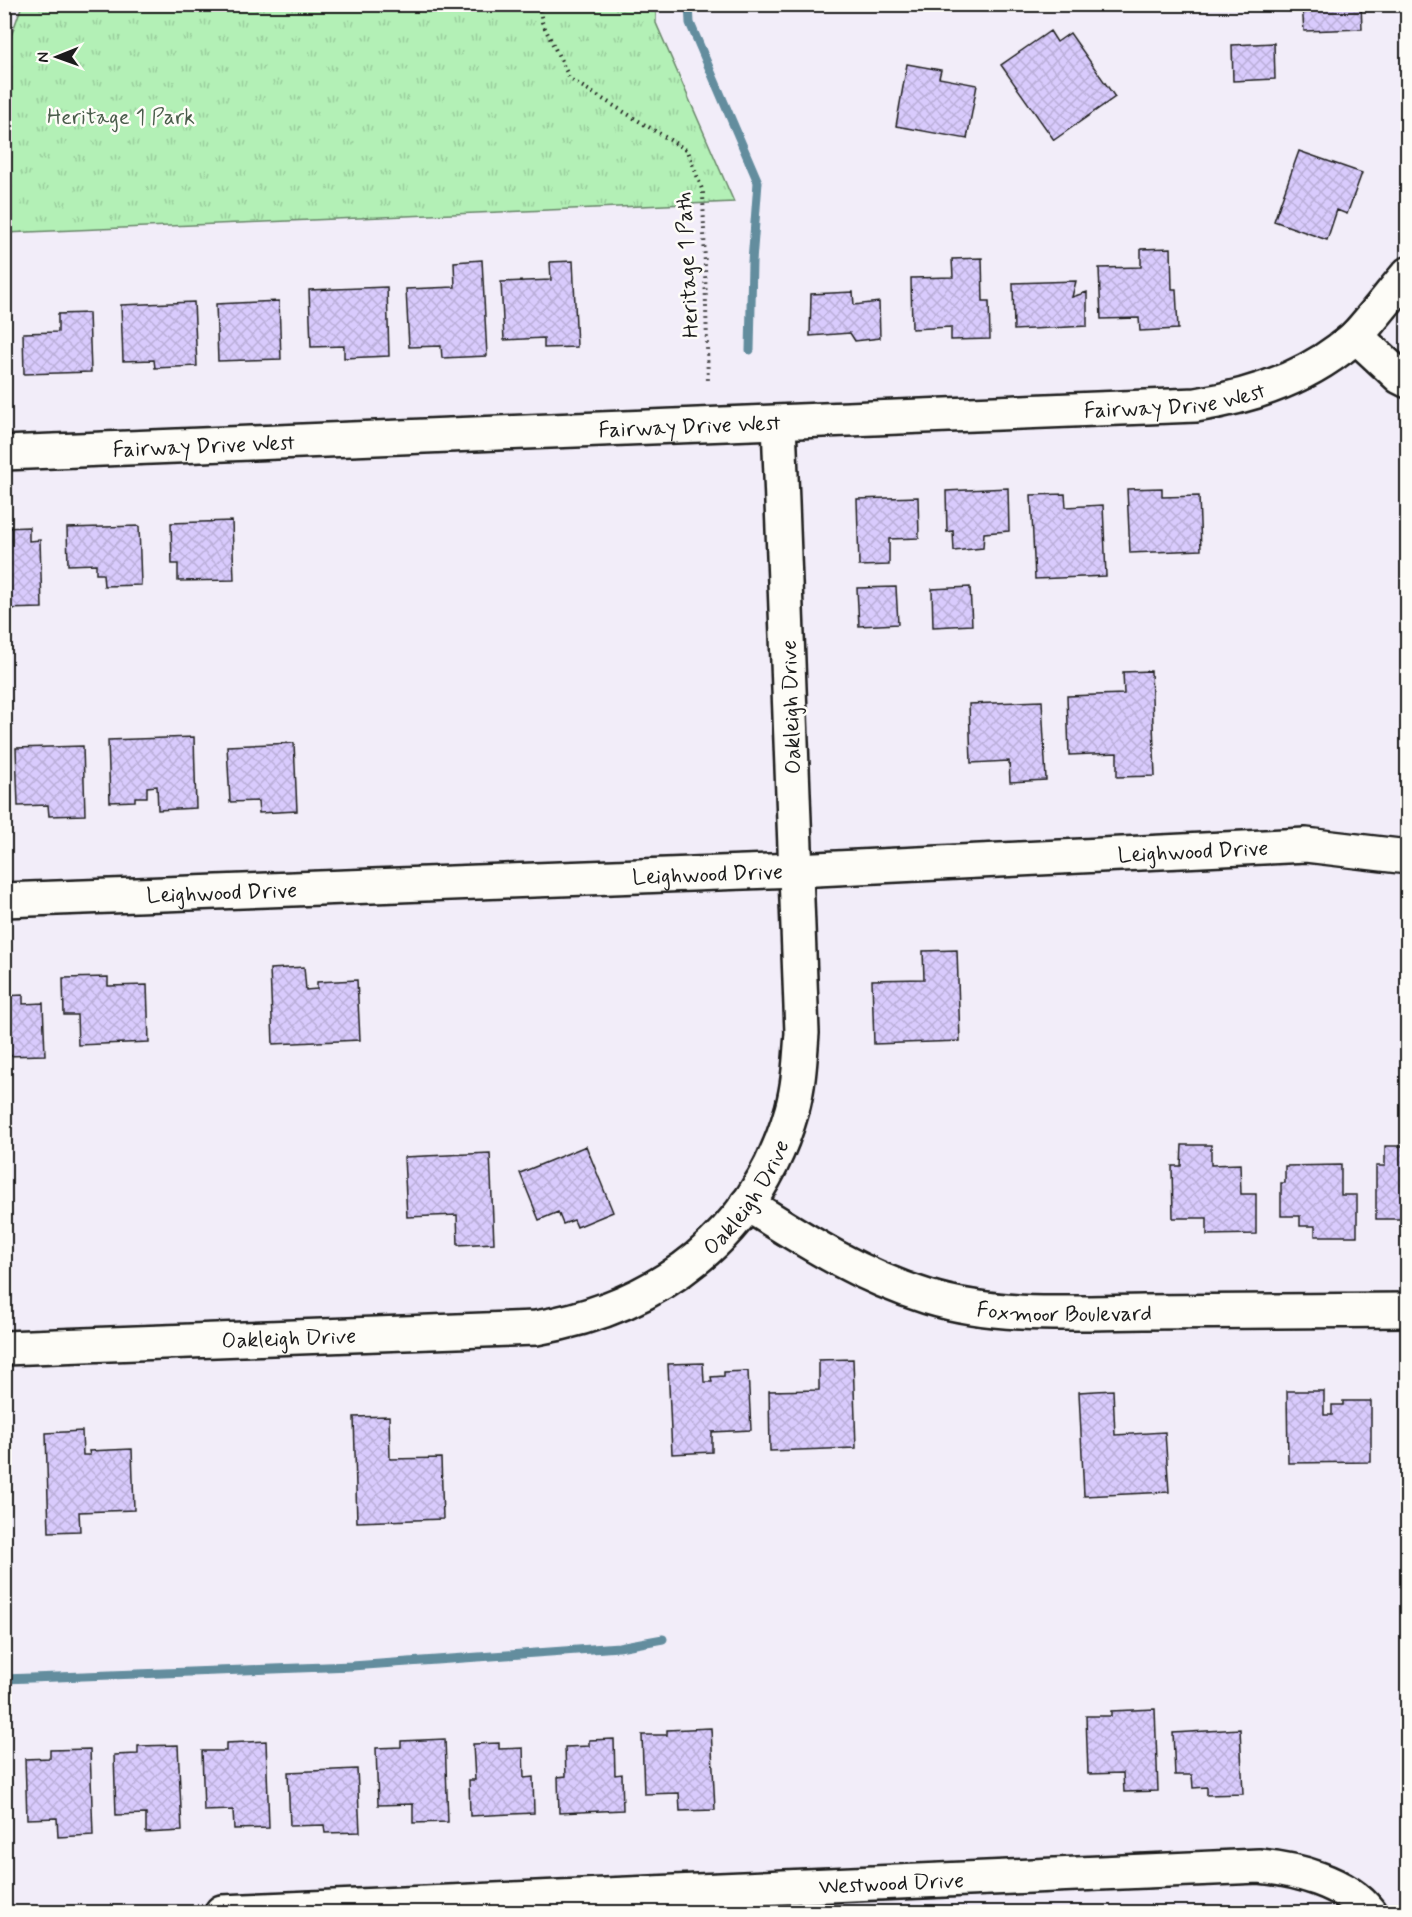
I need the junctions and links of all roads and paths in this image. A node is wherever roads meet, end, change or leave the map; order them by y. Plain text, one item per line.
1 (539, 4) edge
2 (1407, 274) edge
3 (1356, 336) junction
4 (1407, 381) edge
5 (708, 383) dead end
6 (779, 423) junction
7 (4, 453) edge
8 (1407, 857) edge
9 (796, 870) junction
10 (4, 900) edge
11 (747, 1204) junction
12 (1407, 1310) edge
13 (4, 1348) edge
14 (222, 1912) edge
15 (1369, 1912) edge

1 - 5 path, Heritage 1 Path
2 - 3 street, Fairway Drive West
3 - 4 street
3 - 6 street, Fairway Drive West
6 - 7 street, Fairway Drive West
6 - 9 street, Oakleigh Drive
8 - 9 street, Leighwood Drive
9 - 10 street, Leighwood Drive
9 - 11 street, Oakleigh Drive
11 - 12 street, Foxmoor Boulevard
11 - 13 street, Oakleigh Drive
14 - 15 street, Westwood Drive

